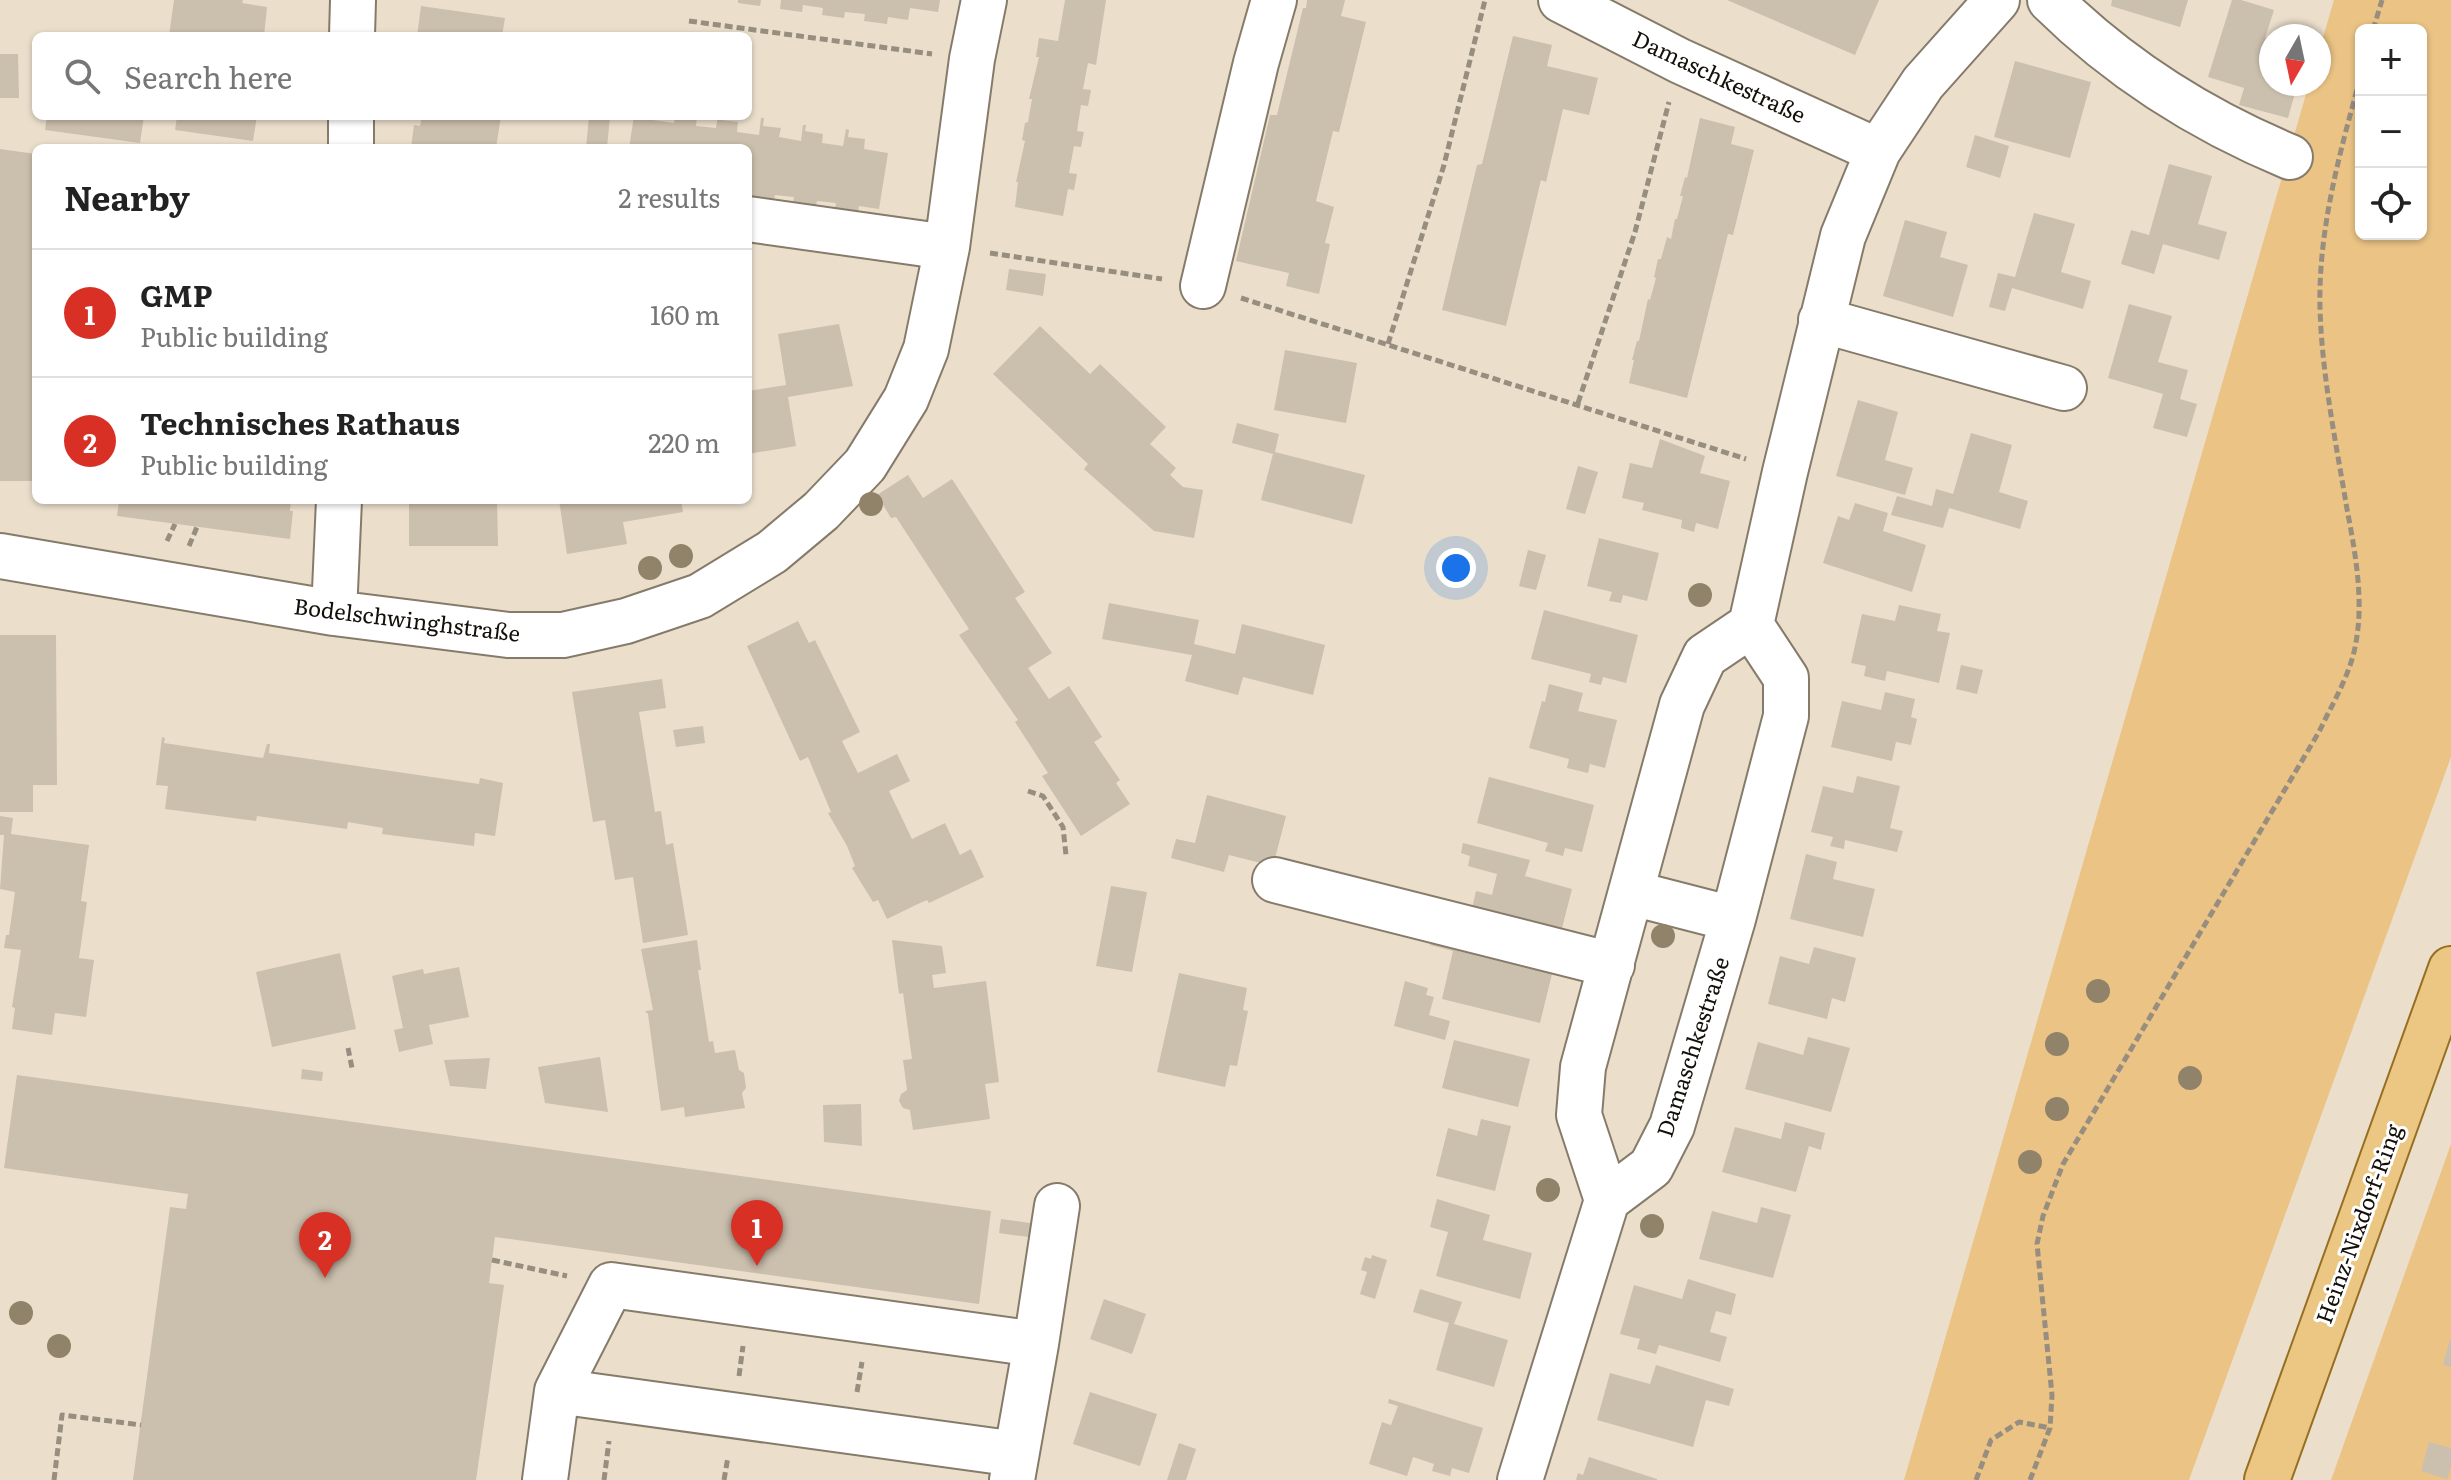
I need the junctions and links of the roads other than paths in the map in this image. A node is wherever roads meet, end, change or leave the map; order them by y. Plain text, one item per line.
1 (353, 0) edge
2 (984, 0) edge
3 (1274, 0) edge
4 (1561, 0) edge
5 (1997, 0) edge
6 (2050, 0) edge
7 (352, 32) edge
8 (351, 120) edge
9 (351, 144) edge
10 (1878, 151) junction
11 (2290, 157) dead end
12 (752, 220) edge
13 (947, 247) junction
14 (1203, 286) road end
15 (1821, 320) junction
16 (2064, 388) dead end
17 (339, 504) edge
18 (0, 556) edge
19 (334, 613) junction
20 (1751, 625) junction
21 (1275, 880) dead end
22 (1632, 893) junction
23 (1733, 919) junction
24 (1612, 965) junction
25 (2451, 969) edge
26 (1607, 1200) junction
27 (1057, 1206) dead end
28 (1036, 1344) junction
29 (557, 1391) junction
30 (1014, 1467) edge
31 (545, 1480) edge
32 (1520, 1480) edge
33 (2267, 1480) edge

1 - 7 street
2 - 13 street, Bodelschwinghstraße
3 - 14 street
4 - 10 street, Damaschkestraße
5 - 10 street
6 - 11 street
8 - 9 street
10 - 15 street
12 - 13 street
13 - 19 street, Bodelschwinghstraße
15 - 16 street
15 - 20 street
17 - 19 street
18 - 19 street, Bodelschwinghstraße
20 - 22 street
20 - 23 street, Damaschkestraße
21 - 24 street
22 - 23 street
22 - 24 street
23 - 26 street, Damaschkestraße
24 - 26 street
25 - 33 main road, Heinz-Nixdorf-Ring
26 - 32 street
27 - 28 street
28 - 29 street
28 - 30 street
29 - 30 street
29 - 31 street

